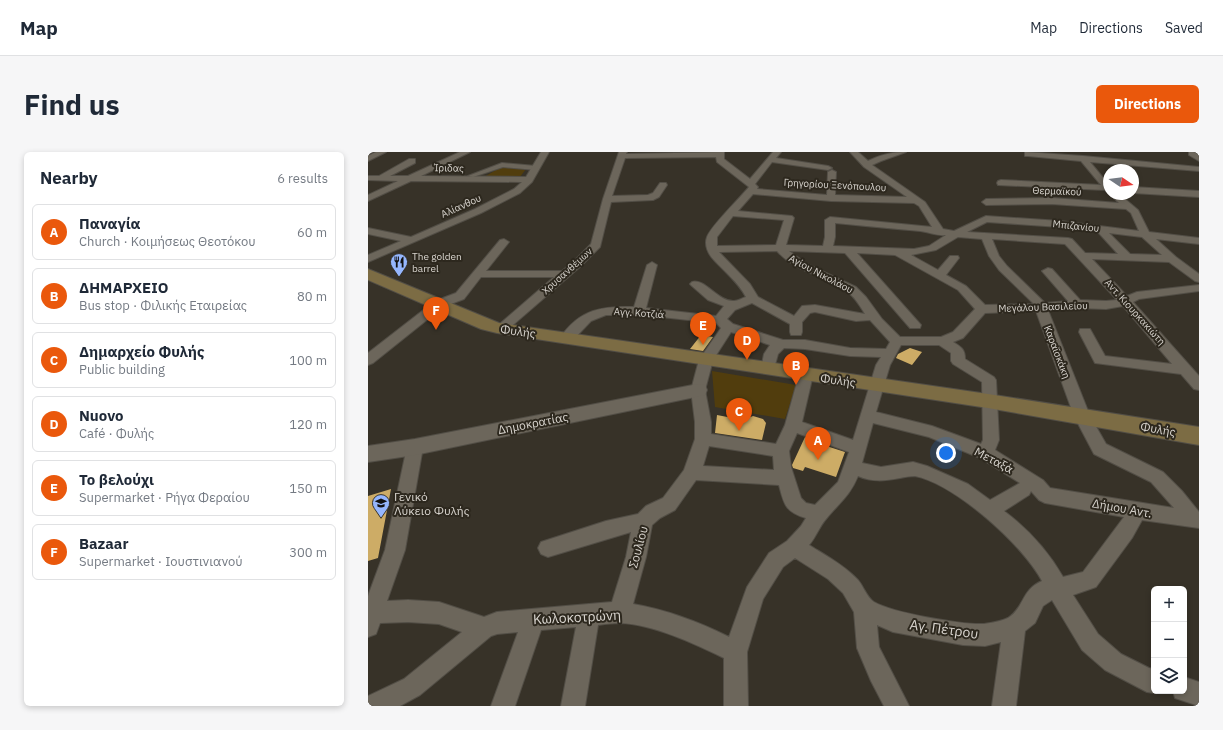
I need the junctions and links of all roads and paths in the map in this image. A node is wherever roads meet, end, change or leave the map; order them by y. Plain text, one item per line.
1 (382, 152) edge
2 (466, 152) edge
3 (546, 152) edge
4 (729, 152) edge
5 (777, 152) edge
6 (854, 152) edge
7 (902, 152) edge
8 (1192, 153) edge
9 (622, 154) edge
10 (1028, 154) dead end
11 (720, 156) edge
12 (1083, 158) junction
13 (1199, 158) edge
14 (368, 159) edge
15 (771, 160) junction
16 (412, 161) dead end
17 (867, 165) junction
18 (536, 168) junction
19 (1199, 169) edge
20 (471, 176) dead end
21 (368, 178) edge
22 (381, 178) junction
23 (413, 178) junction
24 (529, 180) junction
25 (1042, 182) junction
26 (1103, 182) edge
27 (1001, 183) dead end
28 (663, 184) dead end
29 (752, 187) junction
30 (1077, 187) junction
31 (1103, 189) edge
32 (1139, 191) edge
33 (1198, 196) edge
34 (368, 198) edge
35 (831, 198) junction
36 (607, 199) junction
37 (917, 200) junction
38 (1121, 200) edge
39 (1052, 201) junction
40 (986, 202) dead end
41 (1085, 203) junction
42 (1127, 206) junction
43 (730, 213) junction
44 (1060, 224) junction
45 (1100, 229) junction
46 (368, 231) edge
47 (941, 233) junction
48 (956, 234) junction
49 (1146, 235) junction
50 (986, 236) junction
51 (413, 240) junction
52 (1199, 241) edge
53 (504, 242) dead end
54 (780, 248) junction
55 (712, 249) junction
56 (827, 250) junction
57 (849, 251) junction
58 (899, 253) junction
59 (1084, 256) junction
60 (1127, 257) junction
61 (954, 258) dead end
62 (368, 259) edge
63 (1172, 259) junction
64 (652, 265) dead end
65 (1048, 271) dead end
66 (368, 274) edge
67 (478, 274) junction
68 (564, 274) junction
69 (940, 275) junction
70 (1199, 279) edge
71 (696, 284) dead end
72 (1199, 288) edge
73 (888, 295) junction
74 (753, 299) junction
75 (864, 301) junction
76 (1125, 301) junction
77 (439, 304) junction
78 (1077, 304) junction
79 (732, 305) junction
80 (1041, 307) junction
81 (982, 309) junction
82 (639, 312) junction
83 (873, 316) junction
84 (796, 322) junction
85 (724, 324) junction
86 (915, 325) dead end
87 (501, 328) junction
88 (1085, 332) dead end
89 (567, 338) junction
90 (897, 341) junction
91 (942, 341) junction
92 (789, 344) junction
93 (890, 353) junction
94 (368, 360) edge
95 (706, 360) junction
96 (768, 369) junction
97 (1186, 370) junction
98 (806, 375) junction
99 (1199, 385) edge
100 (877, 386) junction
101 (698, 390) junction
102 (988, 401) junction
103 (867, 416) junction
104 (1082, 416) junction
105 (793, 426) junction
106 (1199, 436) edge
107 (703, 439) junction
108 (415, 447) junction
109 (782, 451) junction
110 (377, 453) edge
111 (986, 453) junction
112 (856, 457) junction
113 (368, 463) edge
114 (692, 473) junction
115 (784, 478) junction
116 (1024, 490) dead end
117 (1045, 495) joint
118 (990, 510) junction
119 (1137, 511) junction
120 (818, 514) junction
121 (1196, 520) edge
122 (643, 522) junction
123 (794, 547) junction
124 (548, 548) dead end
125 (1058, 589) junction
126 (865, 609) junction
127 (620, 612) junction
128 (589, 615) junction
129 (534, 619) junction
130 (370, 620) edge
131 (1015, 626) junction
132 (484, 628) junction
133 (736, 652) junction
134 (1151, 681) edge
135 (1187, 690) edge
136 (1199, 694) edge
137 (408, 697) edge
138 (375, 706) edge
139 (503, 706) edge
140 (574, 706) edge
141 (736, 706) edge
142 (897, 706) edge
143 (1004, 706) edge

1 - 14 street
2 - 23 street
3 - 18 street, Αλίανθου
4 - 11 street
5 - 15 street
6 - 17 street
7 - 17 street
8 - 13 street
9 - 11 street
9 - 36 street, Χρυσανθέμων
10 - 12 street
11 - 29 street
12 - 19 street
12 - 26 street
15 - 29 street
15 - 35 street
16 - 22 street
17 - 37 street
18 - 20 street
18 - 24 street, Αλίανθου
21 - 22 street, Ίριδας
22 - 23 street, Ίριδας
23 - 24 street, Ίριδας
23 - 34 street
24 - 51 street, Αλίανθου
25 - 27 street
25 - 30 street
25 - 39 street
28 - 36 street
29 - 35 street, Γρηγορίου Ξενόπουλου
29 - 43 street
30 - 31 street
30 - 41 street
32 - 33 street
35 - 37 street, Γρηγορίου Ξενόπουλου
36 - 68 street, Χρυσανθέμων
37 - 47 street
38 - 42 street
39 - 40 street, Θερμαϊκού
39 - 41 street, Θερμαϊκού
39 - 44 street
41 - 42 street, Θερμαϊκού
42 - 49 street
43 - 54 street, Αγίου Νικολάου
43 - 55 street
44 - 45 street, Μπιζανίου
44 - 48 street, Μπιζανίου
45 - 49 street, Μπιζανίου
45 - 60 street
46 - 51 street
47 - 48 street
47 - 56 street
48 - 50 street
48 - 58 street, Μπιζανίου
49 - 52 street, Μπιζανίου
49 - 63 street
50 - 59 street, Αντ. Κιουρκακιώτη
50 - 80 street, Καραϊσκάκη
51 - 62 street, Αλίανθου
53 - 67 street
54 - 55 street, Μπιζανίου
54 - 56 street, Μπιζανίου
54 - 75 street, Αγίου Νικολάου
55 - 74 street
56 - 57 street, Μπιζανίου
57 - 58 street, Μπιζανίου
57 - 73 street
58 - 69 street
59 - 60 street
59 - 76 street, Αντ. Κιουρκακιώτη
60 - 63 street
61 - 69 street
63 - 70 street
64 - 82 street
65 - 78 street
66 - 77 main road, Φυλής
67 - 68 street
67 - 77 street
68 - 87 street, Χρυσανθέμων
69 - 81 street
71 - 79 street
72 - 76 street, Μεγάλου Βασιλείου
73 - 75 street
73 - 86 street
74 - 79 street
74 - 84 street
75 - 83 street, Αγίου Νικολάου
76 - 78 street, Μεγάλου Βασιλείου
76 - 97 street, Αντ. Κιουρκακιώτη
77 - 87 main road, Φυλής
77 - 94 street
78 - 80 street, Μεγάλου Βασιλείου
79 - 85 street, Σουλίου
80 - 81 street, Μεγάλου Βασιλείου
80 - 104 street, Καραϊσκάκη
81 - 91 street, Μεγάλου Βασιλείου
82 - 85 street, Αγγ. Κοτζιά
82 - 89 street, Αγγ. Κοτζιά
83 - 84 street
83 - 90 street, Αγίου Νικολάου
84 - 92 street
85 - 92 street, Αγγ. Κοτζιά
85 - 95 street, Σουλίου
87 - 89 main road, Φυλής
88 - 97 street
89 - 95 main road, Φυλής
90 - 91 street, Μεγάλου Βασιλείου
90 - 93 street
91 - 102 street
92 - 93 street, Αγγ. Κοτζιά
92 - 96 street
93 - 100 street
95 - 96 main road, Φυλής
95 - 101 street, Σουλίου
96 - 98 main road, Φυλής
97 - 99 street, Αντ. Κιουρκακιώτη
98 - 100 main road, Φυλής
98 - 105 street
100 - 102 main road, Φυλής
100 - 103 street
101 - 107 street, Σουλίου
101 - 108 street, Δημοκρατίας
102 - 104 main road, Φυλής
102 - 111 street
103 - 111 street, Μεταξά
103 - 112 street
104 - 106 main road, Φυλής
104 - 121 street, Καραϊσκάκη
105 - 109 street
105 - 112 street
107 - 109 street
107 - 114 street, Σουλίου
108 - 110 street, Δημοκρατίας
108 - 130 street
109 - 115 street
110 - 113 street
111 - 117 street, Μεταξά
112 - 118 street
112 - 120 street
114 - 115 street
114 - 122 street, Σουλίου
115 - 120 street
116 - 118 street
117 - 119 street, Δήμου Αντ.
118 - 125 street
119 - 121 street, Δήμου Αντ.
119 - 125 street, Αγ. Πέτρου
120 - 123 street
122 - 124 street
122 - 127 street, Σουλίου
123 - 126 street
123 - 133 street
125 - 131 street, Αγ. Πέτρου
125 - 134 street
126 - 131 street, Αγ. Πέτρου
126 - 142 street
127 - 128 street, Κωλοκοτρώνη
127 - 133 street, Κωλοκοτρώνη
128 - 129 street, Κωλοκοτρώνη
128 - 140 street
129 - 132 street, Κωλοκοτρώνη
129 - 139 street
130 - 132 street
131 - 143 street
132 - 137 street
133 - 141 street
135 - 136 street
137 - 138 street

